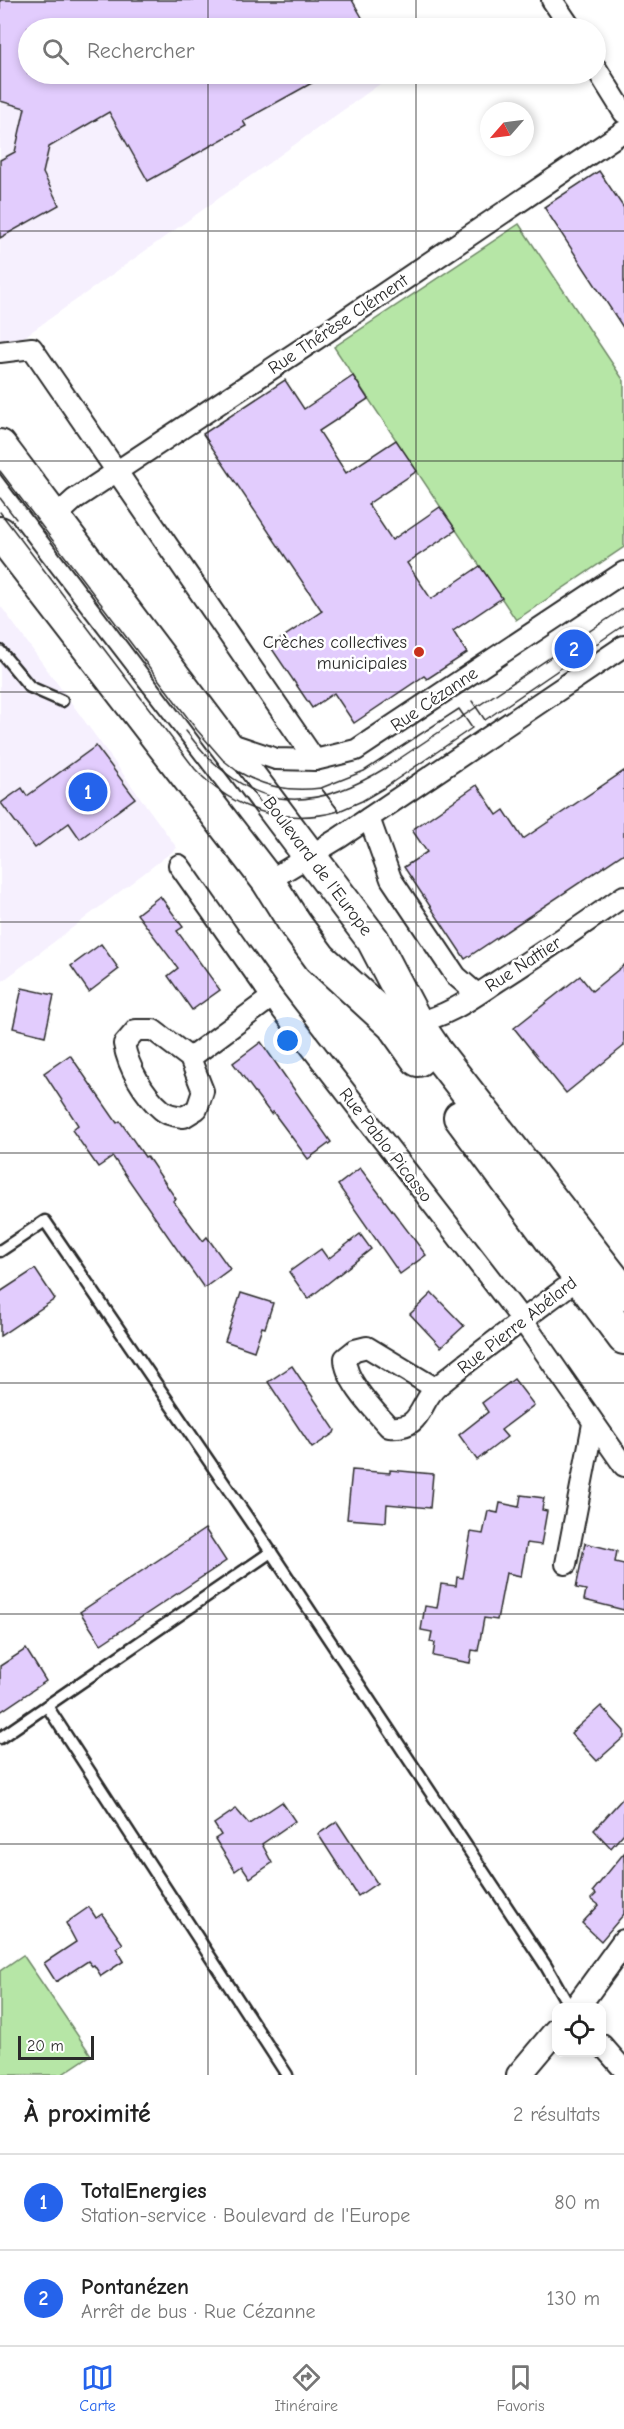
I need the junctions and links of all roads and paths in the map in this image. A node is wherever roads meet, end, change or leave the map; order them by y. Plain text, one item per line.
1 (552, 0) edge
2 (564, 18) edge
3 (606, 84) edge
4 (624, 113) edge
5 (624, 131) edge
6 (0, 352) edge
7 (0, 446) edge
8 (119, 471) junction
9 (54, 518) junction
10 (0, 533) edge
11 (624, 572) edge
12 (624, 646) edge
13 (0, 651) edge
14 (62, 701) dead end
15 (225, 741) junction
16 (315, 760) junction
17 (369, 818) junction
18 (309, 856) junction
19 (179, 865) dead end
20 (268, 881) junction
21 (624, 896) edge
22 (477, 994) junction
23 (272, 997) junction
24 (416, 1022) junction
25 (190, 1058) junction
26 (0, 1251) edge
27 (589, 1270) junction
28 (624, 1293) edge
29 (523, 1320) junction
30 (624, 1338) edge
31 (435, 1388) junction
32 (593, 1424) junction
33 (624, 1466) edge
34 (271, 1552) junction
35 (566, 1564) dead end
36 (47, 1706) junction
37 (0, 1738) edge
38 (624, 1942) edge
39 (568, 2003) edge
40 (579, 2003) edge
41 (552, 2036) edge
42 (606, 2050) edge
43 (624, 2070) edge
44 (287, 2075) edge
45 (519, 2075) edge

1 - 2 street
3 - 4 street
5 - 8 street, Rue Thérèse Clément
6 - 8 street
7 - 9 main road, Boulevard de l'Europe
8 - 9 street, Rue Thérèse Clément
8 - 16 street
9 - 15 main road, Boulevard de l'Europe
10 - 20 main road, Boulevard de l'Europe
11 - 16 street, Rue Cézanne
12 - 17 street
13 - 14 lane
15 - 16 street, Rue Cézanne
15 - 18 main road, Boulevard de l'Europe
17 - 18 street
17 - 22 street
18 - 20 street
18 - 24 main road, Boulevard de l'Europe
19 - 23 street, Rue Pablo Picasso
20 - 27 main road, Boulevard de l'Europe
21 - 22 street, Rue Nattier
22 - 24 street, Rue Nattier
23 - 25 street
23 - 29 street, Rue Pablo Picasso
24 - 27 main road, Boulevard de l'Europe
25 - 25 street
26 - 34 lane
27 - 28 main road, Boulevard de l'Europe
27 - 29 street, Rue Pierre Abélard
27 - 30 main road, Boulevard de l'Europe
29 - 31 street, Rue Pierre Abélard
29 - 32 street, Rue Pablo Picasso
31 - 31 street, Rue Pierre Abélard
32 - 33 street, Rue Pablo Picasso
32 - 35 street
34 - 36 lane
34 - 39 lane
36 - 37 lane
36 - 44 lane
38 - 40 street
41 - 45 street
42 - 43 street

